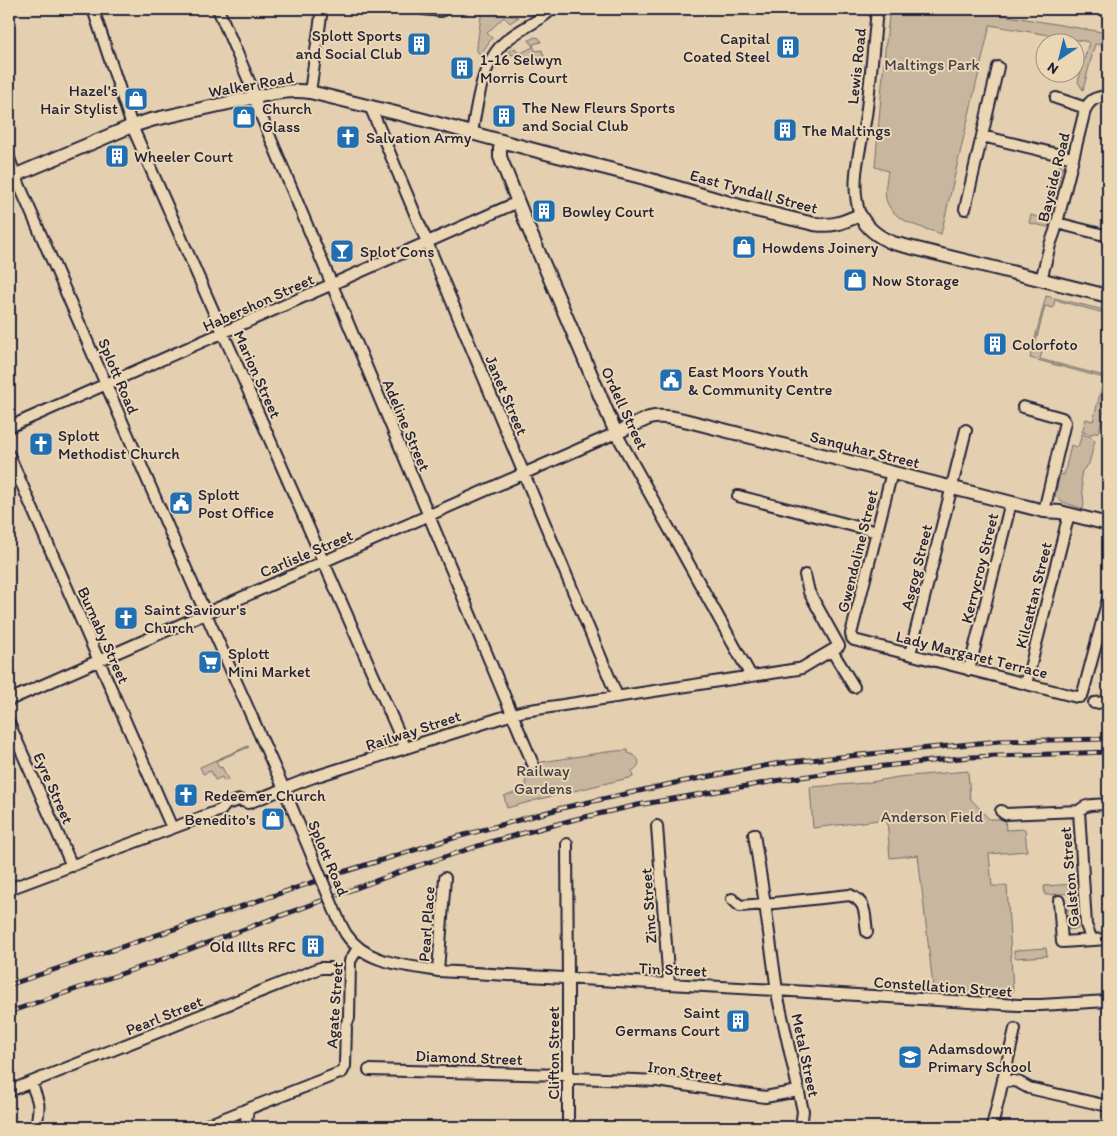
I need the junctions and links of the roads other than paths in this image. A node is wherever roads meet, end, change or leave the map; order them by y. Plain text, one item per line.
1 (93, 9) edge
2 (218, 9) edge
3 (322, 9) edge
4 (423, 9) edge
5 (552, 9) edge
6 (877, 9) edge
7 (441, 11) dead end
8 (998, 67) dead end
9 (310, 92) junction
10 (1108, 96) edge
11 (254, 98) junction
12 (1056, 98) dead end
13 (370, 106) junction
14 (1086, 108) junction
15 (132, 126) junction
16 (472, 133) junction
17 (982, 136) junction
18 (502, 141) junction
19 (9, 158) edge
20 (1073, 158) junction
21 (584, 163) joint
22 (12, 177) edge
23 (518, 202) junction
24 (965, 209) dead end
25 (860, 215) junction
26 (1057, 223) junction
27 (1108, 236) edge
28 (427, 243) junction
29 (1041, 280) junction
30 (332, 285) junction
31 (1108, 296) edge
32 (223, 333) junction
33 (106, 384) junction
34 (1022, 407) dead end
35 (9, 427) edge
36 (966, 430) dead end
37 (616, 433) junction
38 (9, 455) edge
39 (892, 472) junction
40 (524, 473) junction
41 (951, 487) junction
42 (738, 496) dead end
43 (1011, 502) junction
44 (1044, 511) junction
45 (1069, 514) junction
46 (429, 515) junction
47 (1108, 524) edge
48 (877, 532) junction
49 (324, 562) junction
50 (805, 575) dead end
51 (1108, 599) edge
52 (206, 613) junction
53 (852, 638) joint
54 (836, 648) junction
55 (910, 654) junction
56 (99, 660) junction
57 (969, 670) junction
58 (751, 676) junction
59 (1026, 684) junction
60 (854, 687) dead end
61 (617, 696) junction
62 (9, 700) edge
63 (1108, 702) edge
64 (1094, 703) dead end
65 (513, 714) junction
66 (9, 723) edge
67 (405, 747) junction
68 (533, 764) dead end
69 (284, 789) junction
70 (1108, 804) edge
71 (1079, 811) junction
72 (1001, 812) dead end
73 (657, 826) dead end
74 (172, 828) junction
75 (754, 834) dead end
76 (567, 844) dead end
77 (72, 866) junction
78 (445, 878) dead end
79 (9, 889) edge
80 (732, 899) dead end
81 (1059, 901) dead end
82 (765, 904) junction
83 (867, 932) dead end
84 (1108, 939) edge
85 (1092, 940) junction
86 (358, 948) junction
87 (330, 968) dead end
88 (438, 971) junction
89 (568, 978) junction
90 (669, 984) junction
91 (776, 990) junction
92 (1108, 1001) edge
93 (1015, 1029) dead end
94 (369, 1070) dead end
95 (568, 1076) junction
96 (1003, 1079) junction
97 (31, 1083) junction
98 (798, 1091) junction
99 (9, 1092) edge
100 (1108, 1106) edge
101 (248, 1109) junction
102 (36, 1127) edge
103 (202, 1127) edge
104 (244, 1127) edge
105 (568, 1127) edge
106 (801, 1127) edge
107 (992, 1127) edge

1 - 15 street, Marion Street
2 - 11 street, Adeline Street
3 - 9 street
4 - 7 street
5 - 16 street
6 - 25 street, Lewis Road
8 - 17 street
9 - 11 street, Walker Road
9 - 13 street, Walker Road
10 - 14 street
11 - 15 street, Walker Road
11 - 30 street, Adeline Street
12 - 14 street
13 - 16 street, Walker Road
13 - 28 street, Janet Street
14 - 20 street, Bayside Road
15 - 22 street, Walker Road
15 - 32 street, Marion Street
16 - 18 street, Walker Road
17 - 20 street
17 - 24 street
18 - 21 street, Walker Road
18 - 23 street, Ordell Street
19 - 22 street, Splott Road
20 - 26 street, Bayside Road
21 - 25 street, East Tyndall Street
22 - 33 street, Splott Road
23 - 28 street, Habershon Street
23 - 37 street, Ordell Street
25 - 29 street
26 - 27 street
26 - 29 street, Bayside Road
28 - 30 street, Habershon Street
28 - 40 street, Janet Street
29 - 31 street
30 - 32 street, Habershon Street
30 - 46 street, Adeline Street
32 - 33 street, Habershon Street
32 - 49 street, Marion Street
33 - 35 street, Habershon Street
33 - 52 street, Splott Road
34 - 44 street
36 - 41 street, Asgog Street
37 - 39 street, Sanquhar Street
37 - 40 street, Carlisle Street
37 - 58 street, Ordell Street
38 - 56 street, Burnaby Street
39 - 41 street, Sanquhar Street
39 - 48 street, Gwendoline Street
40 - 46 street, Carlisle Street
40 - 61 street, Janet Street
41 - 43 street, Sanquhar Street
41 - 55 street, Asgog Street
42 - 48 street
43 - 44 street, Sanquhar Street
43 - 57 street, Kerrycroy Street
44 - 45 street, Sanquhar Street
45 - 47 street, Sanquhar Street
45 - 59 street, Kilcattan Street
46 - 49 street, Carlisle Street
46 - 65 street, Adeline Street
48 - 53 street, Gwendoline Street
49 - 52 street, Carlisle Street
49 - 67 street, Marion Street
50 - 54 street
51 - 59 street, Lady Margaret Terrace
52 - 56 street, Carlisle Street
52 - 69 street, Splott Road
53 - 55 street, Lady Margaret Terrace
54 - 58 street, Railway Street
54 - 60 street
55 - 57 street, Lady Margaret Terrace
56 - 62 street, Carlisle Street
56 - 74 street, Burnaby Street
57 - 59 street, Lady Margaret Terrace
58 - 61 street, Railway Street
61 - 65 street, Railway Street
63 - 64 street
65 - 67 street, Railway Street
65 - 68 street, Adeline Street
66 - 77 street, Eyre Street
67 - 69 street, Railway Street
69 - 74 street, Railway Street
69 - 86 street, Splott Road, bridge
70 - 71 street
71 - 72 street
71 - 85 street, Galston Street
73 - 90 street, Zinc Street
74 - 77 street, Railway Street
75 - 82 street, Metal Street
76 - 89 street, Clifton Street
77 - 79 street, Railway Street
78 - 88 street, Pearl Place
80 - 82 street
81 - 85 street
82 - 83 street
82 - 91 street, Metal Street
84 - 85 street
86 - 88 street, Tin Street
86 - 101 street, Agate Street
87 - 97 street, Pearl Street
88 - 89 street, Tin Street
89 - 90 street, Tin Street
89 - 95 street, Clifton Street
90 - 91 street, Tin Street
91 - 92 street, Constellation Street
91 - 98 street, Metal Street
93 - 96 street
94 - 95 street, Diamond Street
95 - 98 street, Iron Street
95 - 105 street, Clifton Street
96 - 100 street
96 - 107 street
97 - 99 street, Pearl Street
97 - 102 street
98 - 106 street, Metal Street
101 - 103 street
101 - 104 street

